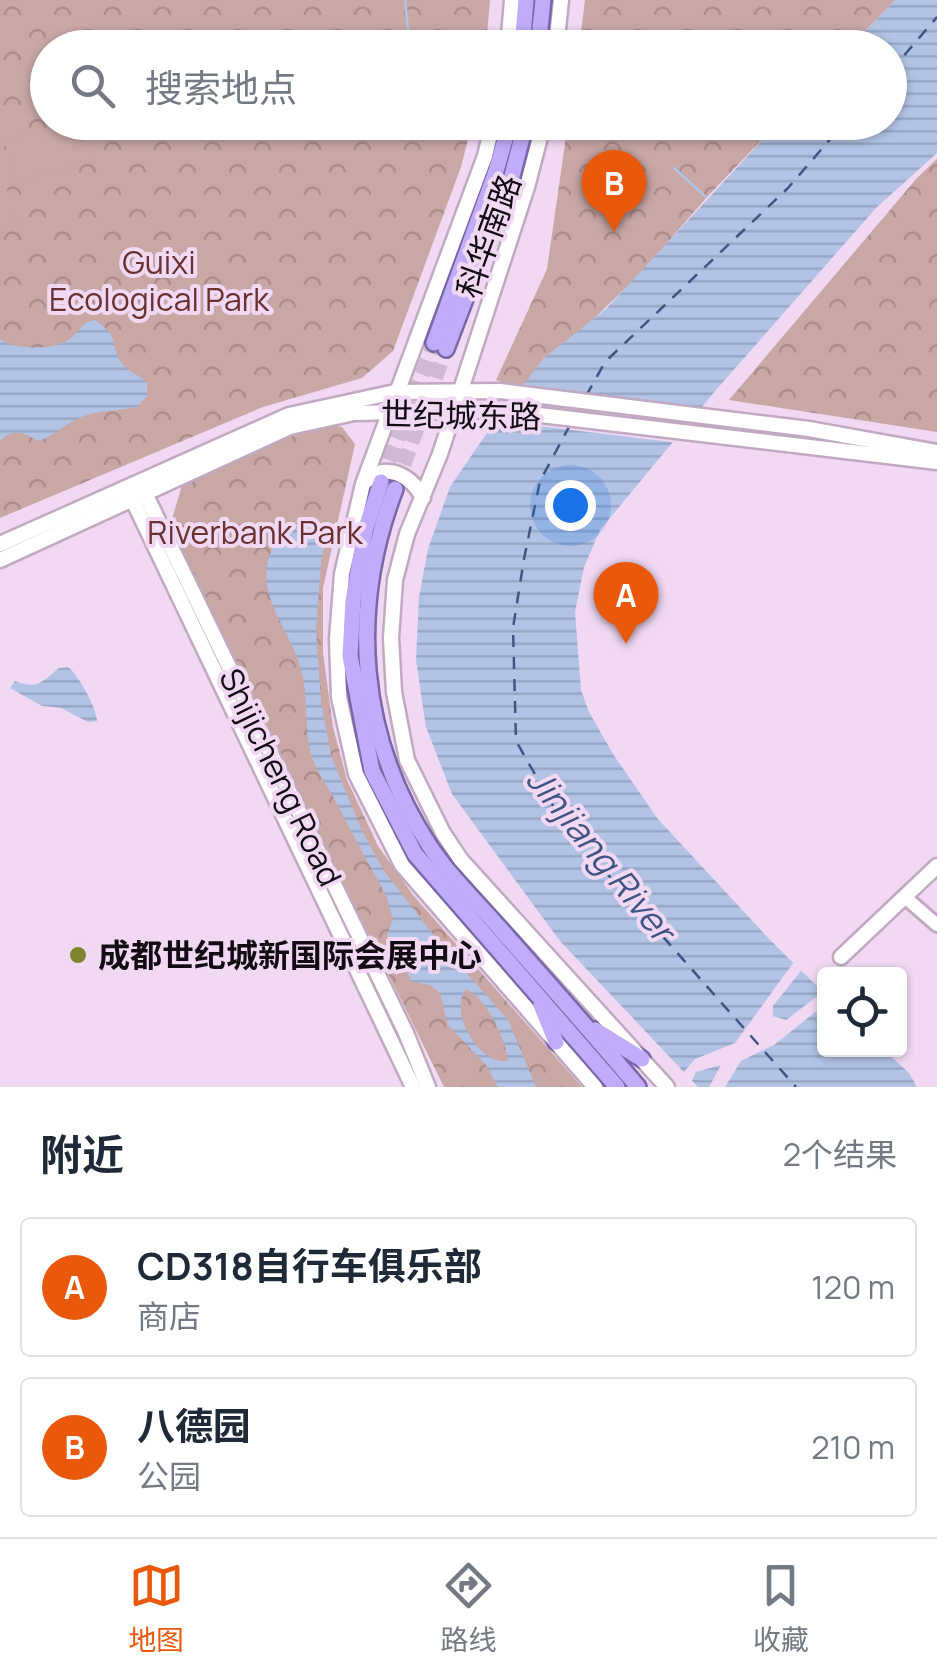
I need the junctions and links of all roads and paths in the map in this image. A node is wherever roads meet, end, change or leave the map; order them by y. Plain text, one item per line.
1 (512, 0) edge
2 (526, 0) edge
3 (543, 0) edge
4 (561, 0) edge
5 (510, 30) edge
6 (524, 30) edge
7 (540, 30) edge
8 (558, 30) edge
9 (488, 140) edge
10 (496, 140) edge
11 (504, 140) edge
12 (521, 140) edge
13 (539, 140) edge
14 (485, 156) junction
15 (460, 389) junction
16 (394, 392) junction
17 (453, 408) junction
18 (387, 411) junction
19 (937, 452) edge
20 (937, 462) edge
21 (362, 484) junction
22 (136, 489) junction
23 (423, 498) junction
24 (0, 544) edge
25 (0, 560) edge
26 (937, 866) edge
27 (906, 898) junction
28 (937, 926) edge
29 (840, 958) dead end
30 (536, 992) junction
31 (582, 1022) junction
32 (556, 1042) junction
33 (642, 1059) junction
34 (413, 1087) edge
35 (428, 1087) edge
36 (594, 1087) edge
37 (617, 1087) edge
38 (638, 1087) edge
39 (667, 1087) edge

1 - 5 main road
2 - 6 highway
3 - 7 highway
4 - 8 main road
9 - 14 main road
10 - 14 main road
11 - 12 highway, 科华南路
13 - 15 main road
14 - 16 main road
15 - 16 main road, 世纪城东路
15 - 17 main road
15 - 19 main road, 世纪城东路
16 - 18 main road
16 - 22 main road, 世纪城东路
17 - 18 main road, 世纪城东路
17 - 20 main road, 世纪城东路
17 - 23 main road
18 - 21 main road
18 - 22 main road, 世纪城东路
21 - 23 main road
21 - 32 main road
22 - 24 main road
22 - 25 main road
22 - 34 main road, Shijicheng Road
22 - 35 main road, Shijicheng Road
23 - 33 main road
26 - 27 main road
27 - 28 street
27 - 29 main road
30 - 31 highway
30 - 32 highway
30 - 37 highway
31 - 33 highway
31 - 38 highway
32 - 36 main road
33 - 39 main road

